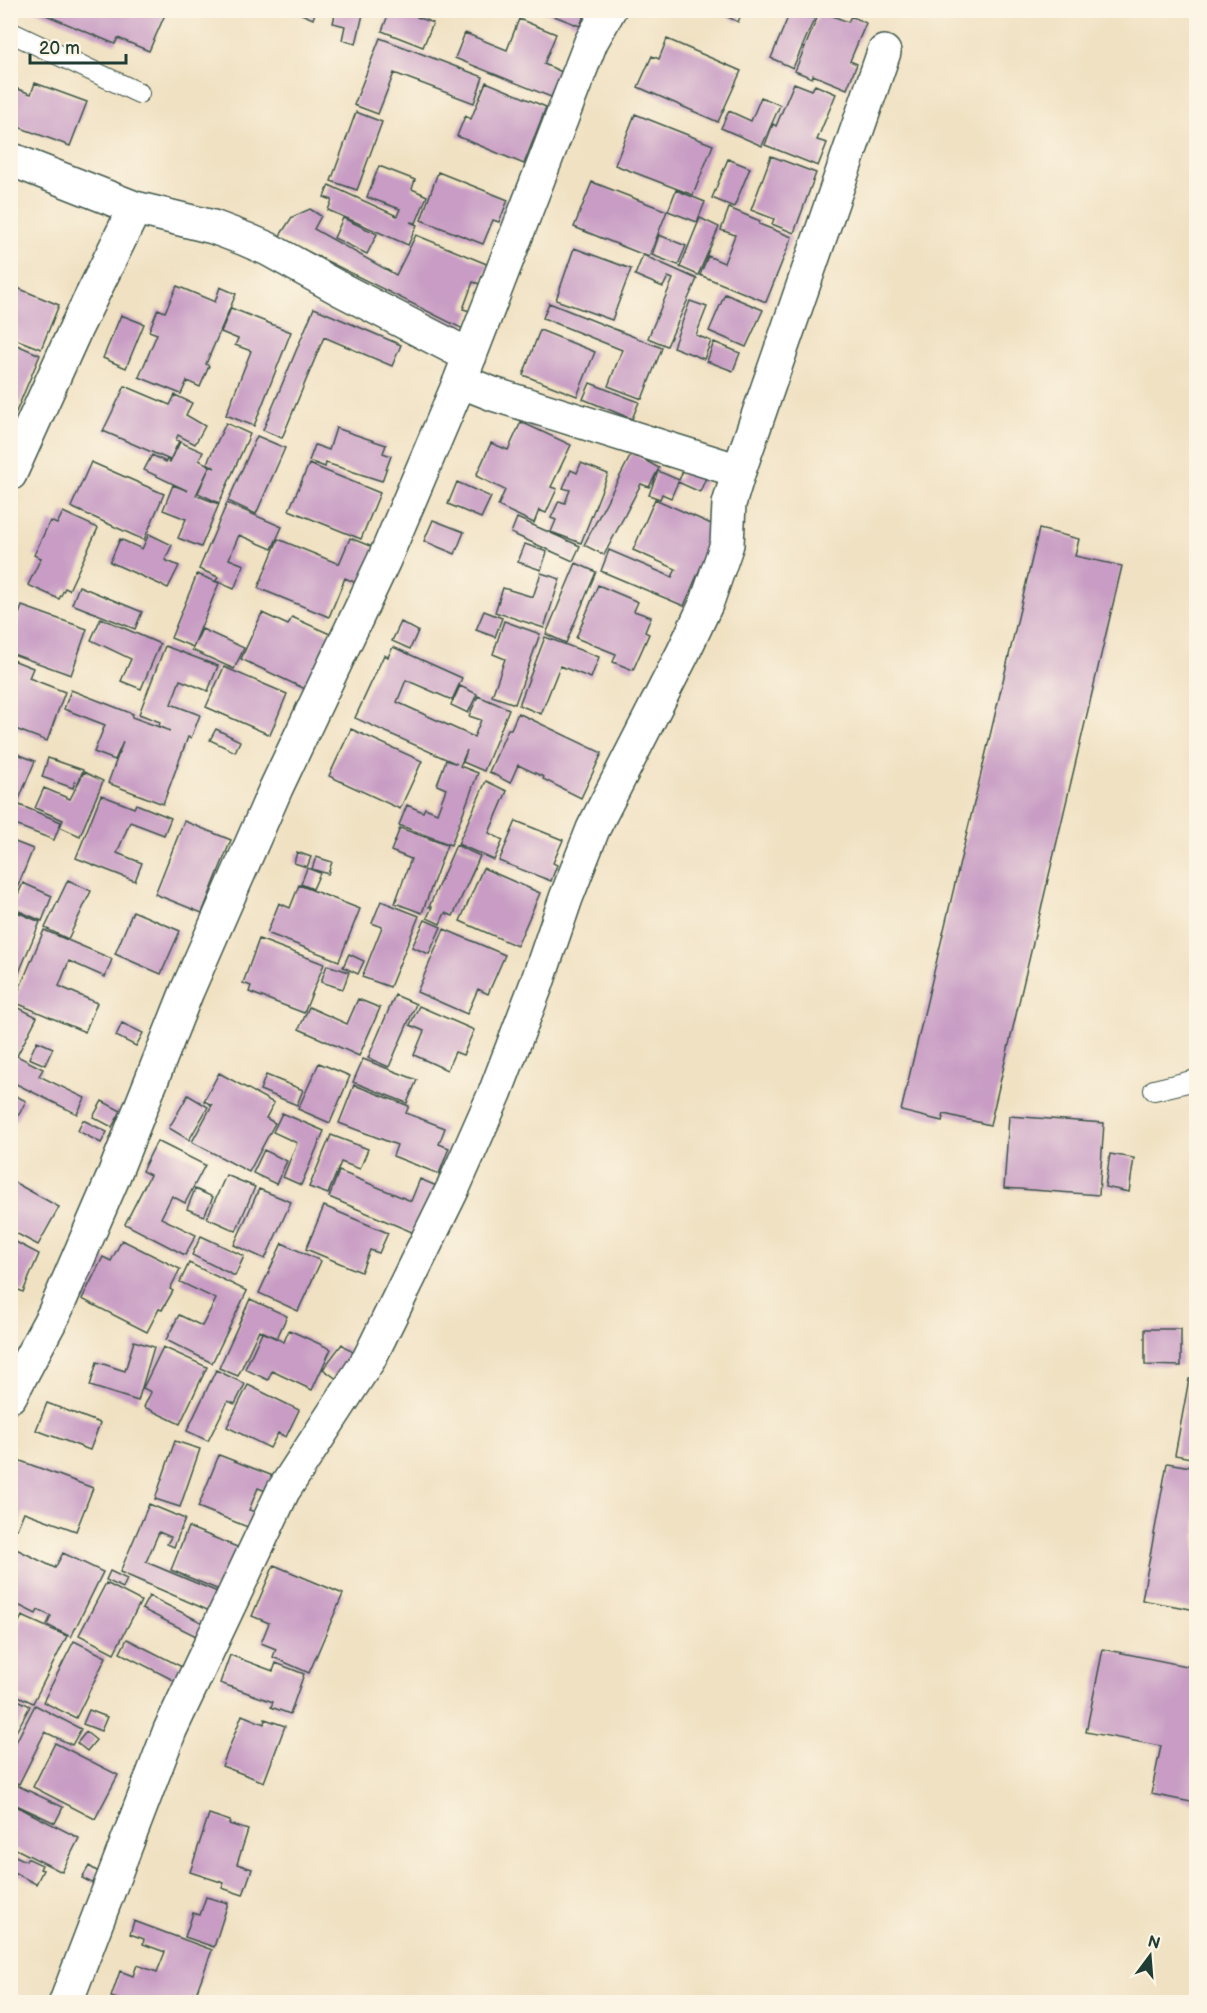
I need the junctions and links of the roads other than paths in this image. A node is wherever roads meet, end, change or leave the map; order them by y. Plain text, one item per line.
1 (609, 10) edge
2 (10, 32) edge
3 (884, 52) dead end
4 (140, 93) dead end
5 (10, 159) edge
6 (135, 208) junction
7 (465, 368) junction
8 (739, 471) junction
9 (10, 474) edge
10 (1197, 1080) edge
11 (1154, 1090) dead end
12 (10, 1396) edge
13 (66, 2002) edge

1 - 7 street
2 - 4 lane
3 - 8 street
5 - 6 street
6 - 7 street
6 - 9 street
7 - 8 street
7 - 12 street
8 - 13 street
10 - 11 lane

